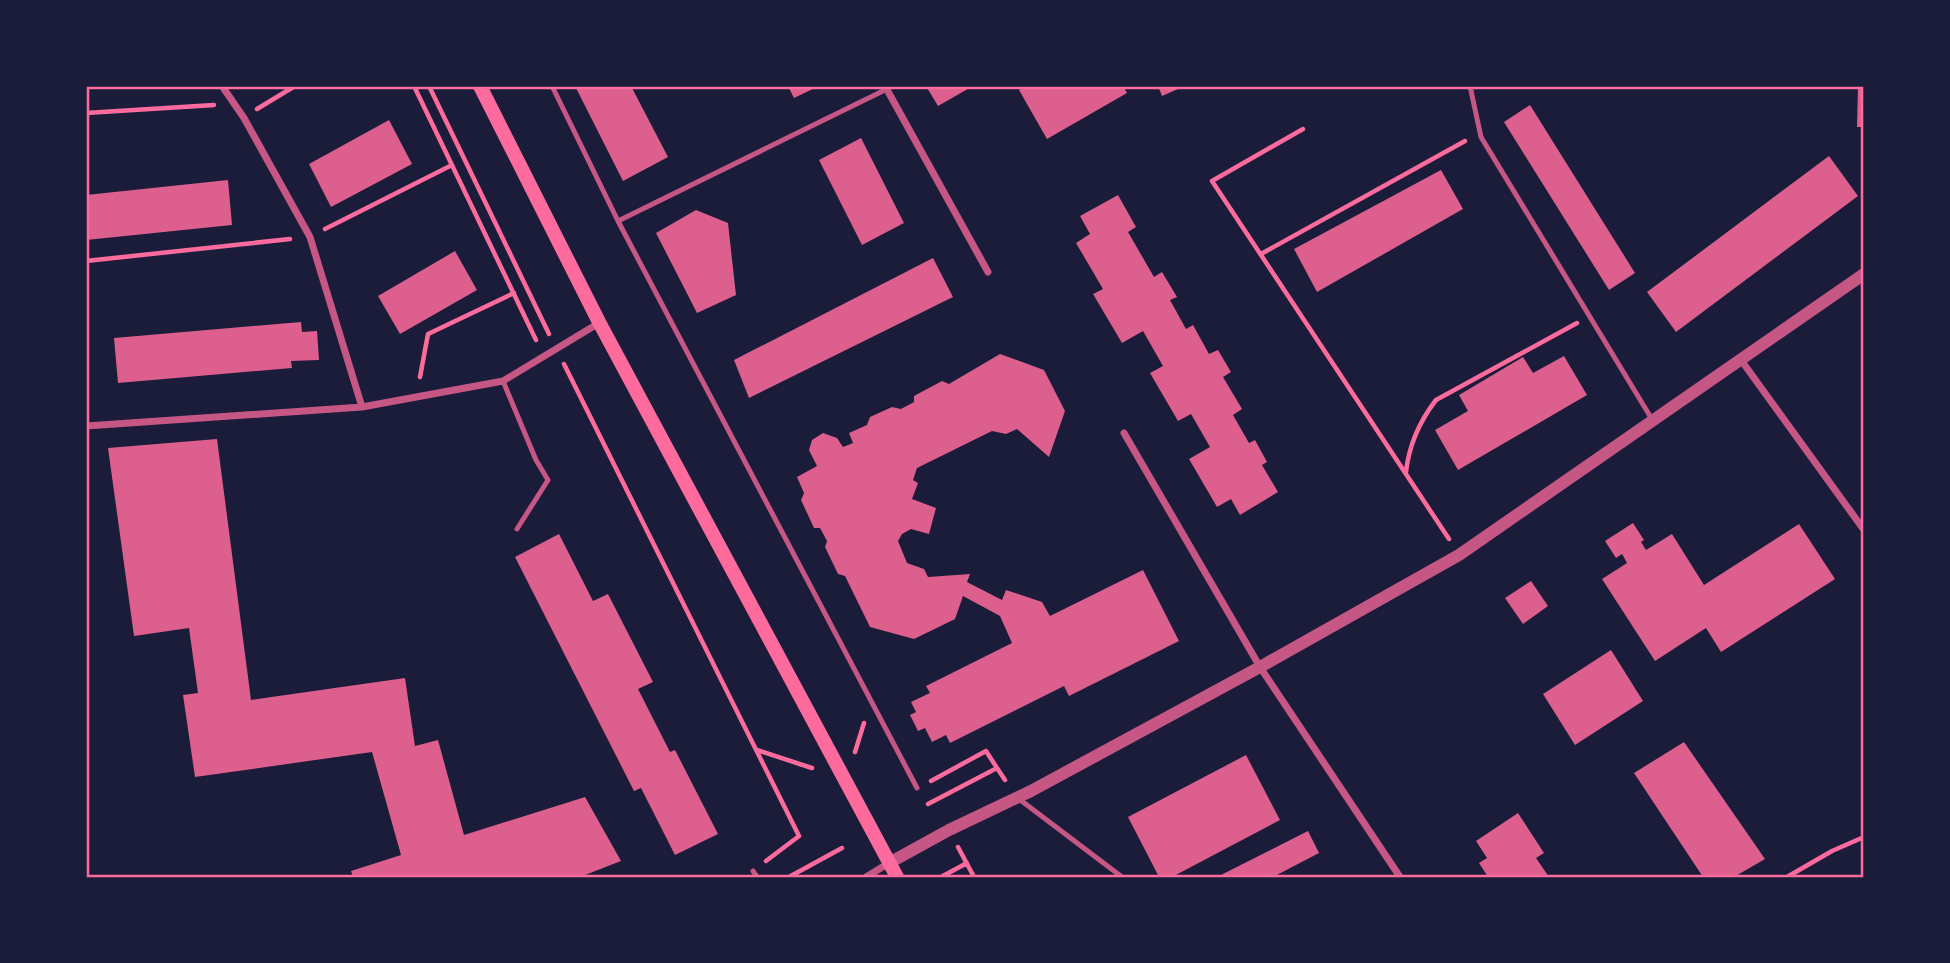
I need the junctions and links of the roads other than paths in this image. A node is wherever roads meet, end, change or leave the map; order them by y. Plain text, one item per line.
1 (222, 86) edge
2 (480, 86) edge
3 (552, 86) edge
4 (1470, 86) edge
5 (886, 87) edge
6 (618, 221) junction
7 (988, 272) dead end
8 (1864, 274) edge
9 (599, 323) junction
10 (1741, 360) junction
11 (503, 381) junction
12 (362, 407) junction
13 (1653, 421) junction
14 (86, 426) edge
15 (1124, 433) dead end
16 (517, 529) dead end
17 (1864, 530) edge
18 (1260, 667) junction
19 (918, 788) road end
20 (1016, 797) junction
21 (889, 863) junction
22 (753, 871) road end
23 (757, 877) edge
24 (866, 877) edge
25 (897, 877) edge
26 (1122, 877) edge
27 (1400, 877) edge

1 - 12 street
2 - 9 main road
3 - 6 lane
4 - 13 lane
5 - 6 lane
5 - 7 street
6 - 19 lane
8 - 10 street
9 - 11 street
9 - 21 main road
10 - 13 street
10 - 17 street
11 - 12 street
11 - 16 lane
12 - 14 street
13 - 18 street
15 - 18 street
18 - 20 street
18 - 27 street
20 - 21 street
20 - 26 lane
21 - 24 street
21 - 25 main road
22 - 23 lane

